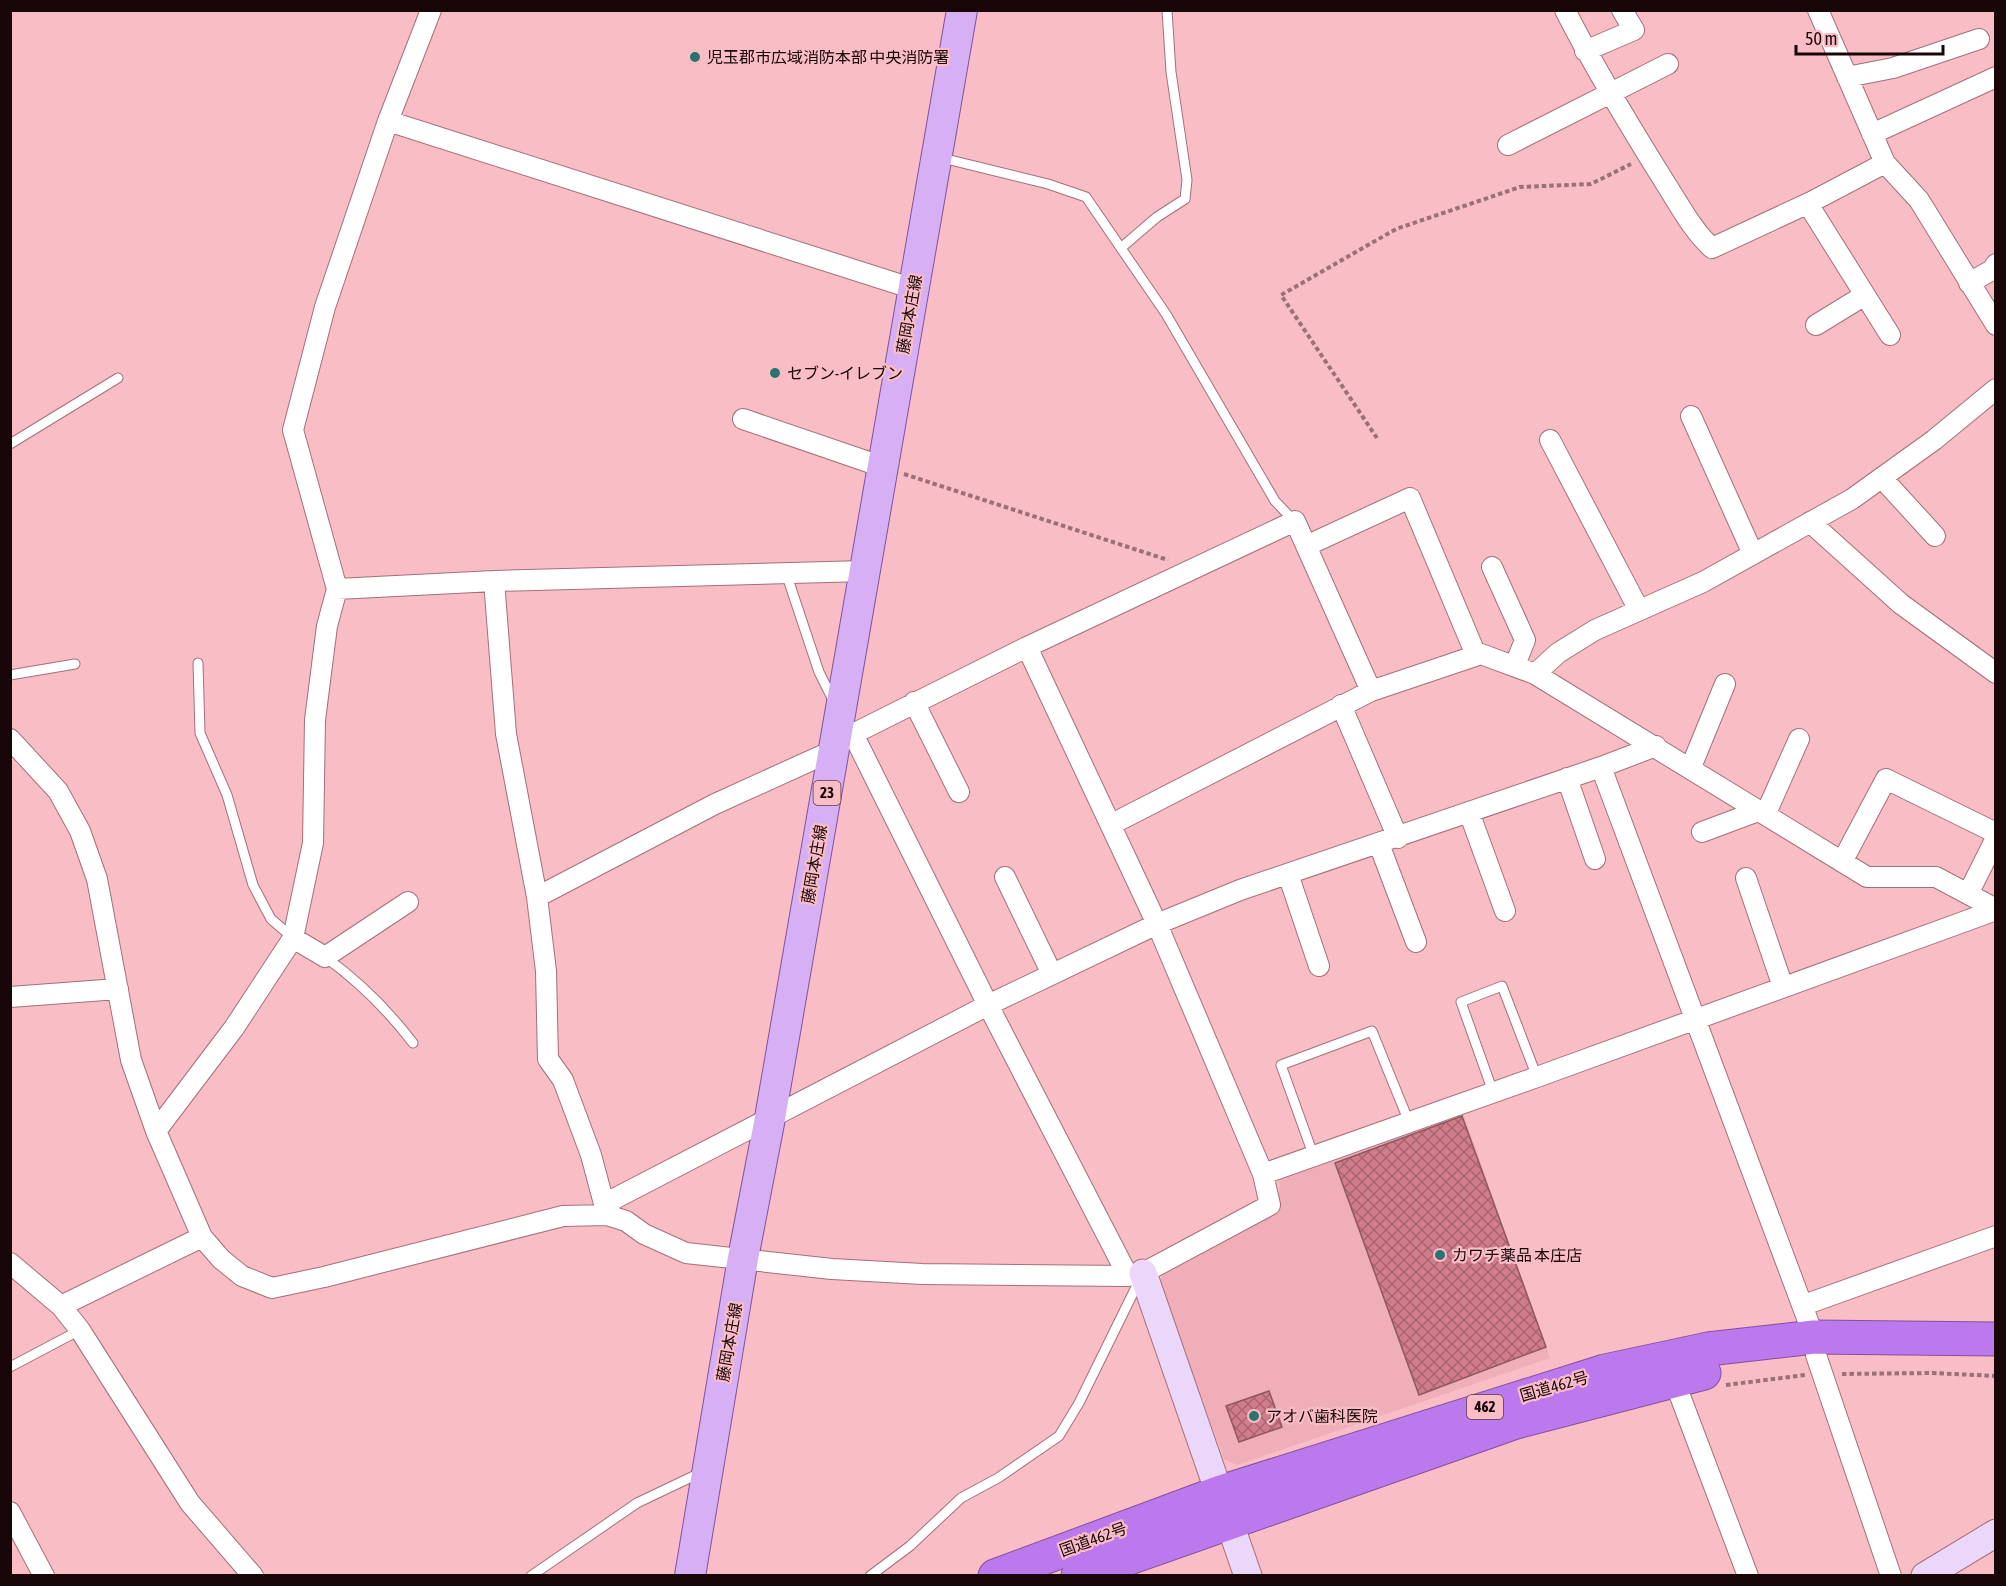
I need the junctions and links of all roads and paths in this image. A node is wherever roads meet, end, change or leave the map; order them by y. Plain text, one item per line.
1 (431, 10) edge
2 (962, 10) edge
3 (1167, 10) edge
4 (1564, 10) edge
5 (1622, 10) edge
6 (1818, 10) edge
7 (1979, 39) dead end
8 (1585, 51) junction
9 (1668, 64) dead end
10 (1847, 77) junction
11 (1995, 77) edge
12 (1609, 93) junction
13 (388, 121) junction
14 (1872, 134) junction
15 (1508, 145) dead end
16 (1648, 156) junction
17 (936, 157) junction
18 (1885, 163) junction
19 (1808, 204) junction
20 (1122, 247) junction
21 (1995, 264) edge
22 (1969, 283) junction
23 (914, 289) junction
24 (1865, 295) junction
25 (1995, 323) edge
26 (1816, 325) dead end
27 (1890, 335) dead end
28 (118, 378) dead end
29 (1995, 389) edge
30 (1691, 416) dead end
31 (743, 419) dead end
32 (1377, 438) dead end
33 (1550, 440) dead end
34 (10, 444) edge
35 (884, 467) junction
36 (1881, 478) junction
37 (1295, 521) junction
38 (1810, 522) junction
39 (1935, 536) dead end
40 (1306, 546) junction
41 (1753, 554) junction
42 (1492, 567) dead end
43 (1194, 569) junction
44 (865, 572) junction
45 (786, 573) junction
46 (494, 581) junction
47 (337, 589) junction
48 (1639, 610) junction
49 (1028, 647) junction
50 (1476, 655) junction
51 (198, 663) dead end
52 (75, 664) dead end
53 (1515, 665) junction
54 (1995, 673) edge
55 (1535, 674) junction
56 (10, 675) edge
57 (1725, 684) dead end
58 (1371, 691) junction
59 (914, 702) junction
60 (1341, 705) junction
61 (842, 732) junction
62 (10, 739) edge
63 (1800, 739) dead end
64 (1656, 746) junction
65 (1601, 767) junction
66 (1690, 767) junction
67 (1567, 778) junction
68 (959, 792) dead end
69 (1469, 812) junction
70 (1763, 812) junction
71 (1112, 824) junction
72 (1702, 832) dead end
73 (1995, 833) edge
74 (1398, 838) junction
75 (1995, 838) edge
76 (1379, 844) junction
77 (1595, 859) dead end
78 (1842, 862) junction
79 (1288, 874) junction
80 (1005, 877) dead end
81 (1746, 878) dead end
82 (1968, 894) junction
83 (537, 897) junction
84 (408, 902) dead end
85 (1995, 909) edge
86 (1506, 911) dead end
87 (1157, 924) junction
88 (292, 938) junction
89 (1416, 942) dead end
90 (326, 957) junction
91 (1319, 966) dead end
92 (1053, 974) junction
93 (1783, 987) junction
94 (118, 989) junction
95 (10, 997) edge
96 (988, 1005) junction
97 (1697, 1019) junction
98 (413, 1043) dead end
99 (1537, 1077) junction
100 (1492, 1092) junction
101 (770, 1118) junction
102 (1408, 1122) junction
103 (156, 1131) junction
104 (1314, 1157) junction
105 (1263, 1174) junction
106 (607, 1215) junction
107 (1995, 1236) edge
108 (202, 1237) junction
109 (743, 1258) junction
110 (15, 1271) edge
111 (1136, 1275) junction
112 (1804, 1305) junction
113 (61, 1306) junction
114 (80, 1330) junction
115 (1995, 1339) edge
116 (1815, 1346) junction
117 (1995, 1360) edge
118 (10, 1367) edge
119 (1674, 1380) junction
120 (707, 1470) junction
121 (1226, 1506) junction
122 (10, 1512) edge
123 (1995, 1533) edge
124 (44, 1575) edge
125 (253, 1575) edge
126 (531, 1575) edge
127 (690, 1575) edge
128 (870, 1575) edge
129 (995, 1575) edge
130 (1078, 1575) edge
131 (1248, 1575) edge
132 (1748, 1575) edge
133 (1891, 1575) edge
134 (1925, 1575) edge

1 - 13 street
2 - 17 main road, 藤岡本庄線 / 23
3 - 20 lane
4 - 8 street
5 - 8 street
6 - 10 street
7 - 10 street
8 - 12 street
9 - 12 street
10 - 14 street
11 - 14 street
12 - 15 street
12 - 16 street
13 - 23 street
13 - 47 street
14 - 18 street
16 - 19 street
16 - 32 path
17 - 20 lane
17 - 23 main road, 藤岡本庄線 / 23
18 - 19 street
18 - 22 street
19 - 24 street
20 - 37 lane
21 - 22 street
22 - 25 street
23 - 35 main road, 藤岡本庄線 / 23
24 - 26 street
24 - 27 street
28 - 34 lane
29 - 36 street
30 - 41 street
31 - 35 street
33 - 48 street
35 - 43 path
35 - 44 main road, 藤岡本庄線 / 23
36 - 38 street
36 - 39 street
37 - 40 street
37 - 43 street
38 - 41 street
38 - 54 street
40 - 50 street
40 - 58 street
41 - 48 street
42 - 53 street
43 - 49 street
44 - 45 street
44 - 61 main road, 藤岡本庄線 / 23
45 - 46 street
45 - 61 lane
46 - 47 street
46 - 83 street
47 - 88 street
48 - 55 street
49 - 59 street
49 - 71 street
50 - 53 street
50 - 58 street
51 - 88 lane
52 - 56 lane
53 - 55 street
55 - 64 street
57 - 66 street
58 - 60 street
59 - 61 street
59 - 68 street
60 - 71 street
60 - 74 street
61 - 83 street
61 - 96 street
61 - 101 main road, 藤岡本庄線 / 23
62 - 94 street
63 - 70 street
64 - 65 street
64 - 66 street
65 - 67 street
65 - 97 street
66 - 70 street
67 - 69 street
67 - 77 street
69 - 74 street
69 - 86 street
70 - 72 street
70 - 78 street
71 - 87 street
73 - 78 street
74 - 76 street
75 - 82 street
76 - 79 street
76 - 89 street
78 - 82 street
79 - 87 street
79 - 91 street
80 - 92 street
81 - 93 street
82 - 85 street
83 - 106 street
84 - 90 street
85 - 93 street
87 - 92 street
87 - 105 street
88 - 90 street
88 - 103 street
90 - 98 lane
92 - 96 street
93 - 97 street
94 - 95 street
94 - 103 street
96 - 101 street
96 - 111 street
97 - 99 street
97 - 112 street
99 - 100 street
99 - 100 lane
100 - 102 street
101 - 106 street
101 - 109 main road, 藤岡本庄線 / 23
102 - 104 street
102 - 104 lane
103 - 108 street
104 - 105 street
105 - 111 street
106 - 108 street
106 - 109 street
107 - 112 street
108 - 113 street
109 - 111 street
109 - 120 main road, 藤岡本庄線 / 23
110 - 113 street
111 - 121 street
111 - 128 lane
112 - 116 street
113 - 114 street
114 - 118 lane
114 - 125 street
115 - 116 highway, 国道462号 / 462
116 - 117 highway, 国道462号 / 462
116 - 119 highway, 国道462号 / 462
116 - 121 highway, 国道462号 / 462
116 - 133 street
119 - 121 highway, 国道462号 / 462
119 - 132 street
120 - 126 lane
120 - 127 main road, 藤岡本庄線 / 23
121 - 129 highway, 国道462号 / 462
121 - 130 highway, 国道462号 / 462
121 - 131 street
122 - 124 street
123 - 134 street

